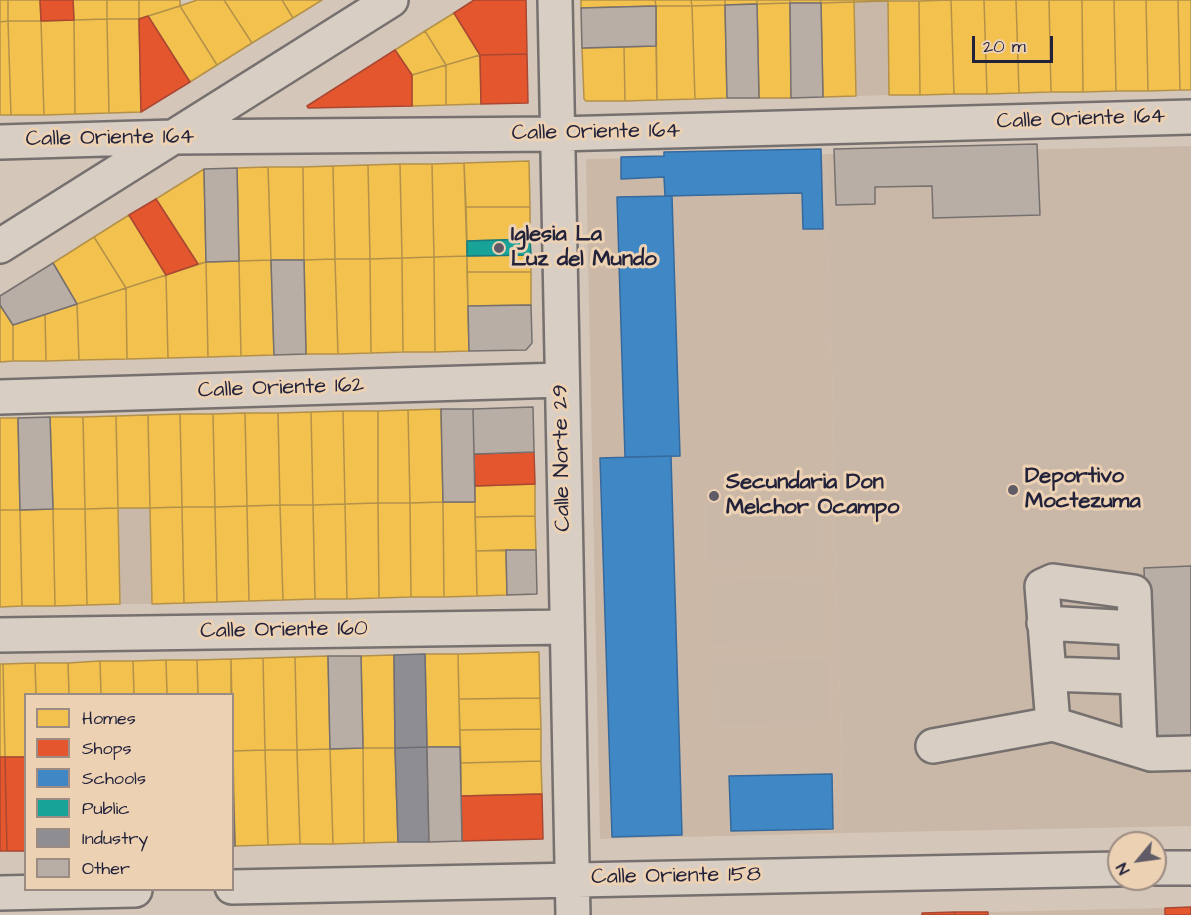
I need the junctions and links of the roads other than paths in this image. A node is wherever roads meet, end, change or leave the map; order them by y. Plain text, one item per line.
1 (392, 0) edge
2 (555, 0) edge
3 (1191, 117) edge
4 (557, 134) junction
5 (174, 137) junction
6 (0, 142) edge
7 (0, 246) edge
8 (562, 380) junction
9 (0, 397) edge
10 (567, 627) junction
11 (0, 635) edge
12 (1049, 674) junction
13 (1137, 677) junction
14 (1053, 724) junction
15 (933, 746) dead end
16 (1140, 750) junction
17 (1191, 753) edge
18 (1191, 867) edge
19 (1167, 868) edge
20 (1107, 869) edge
21 (572, 879) junction
22 (234, 887) edge
23 (90, 891) edge
24 (0, 893) edge
25 (573, 915) edge

1 - 5 street
2 - 4 street, Calle Norte 29
3 - 4 street, Calle Oriente 164
4 - 5 street, Calle Oriente 164
4 - 8 street, Calle Norte 29
5 - 6 street, Calle Oriente 164
5 - 7 street
8 - 9 street, Calle Oriente 162
8 - 10 street, Calle Norte 29
10 - 11 street, Calle Oriente 160
10 - 21 street, Calle Norte 29
12 - 13 street
12 - 13 street
12 - 14 street
13 - 16 street
14 - 15 street
14 - 16 street
16 - 17 street
18 - 19 street
20 - 21 street, Calle Oriente 158
21 - 22 street, Calle Oriente 158
21 - 25 street, Calle Norte 29
23 - 24 street

